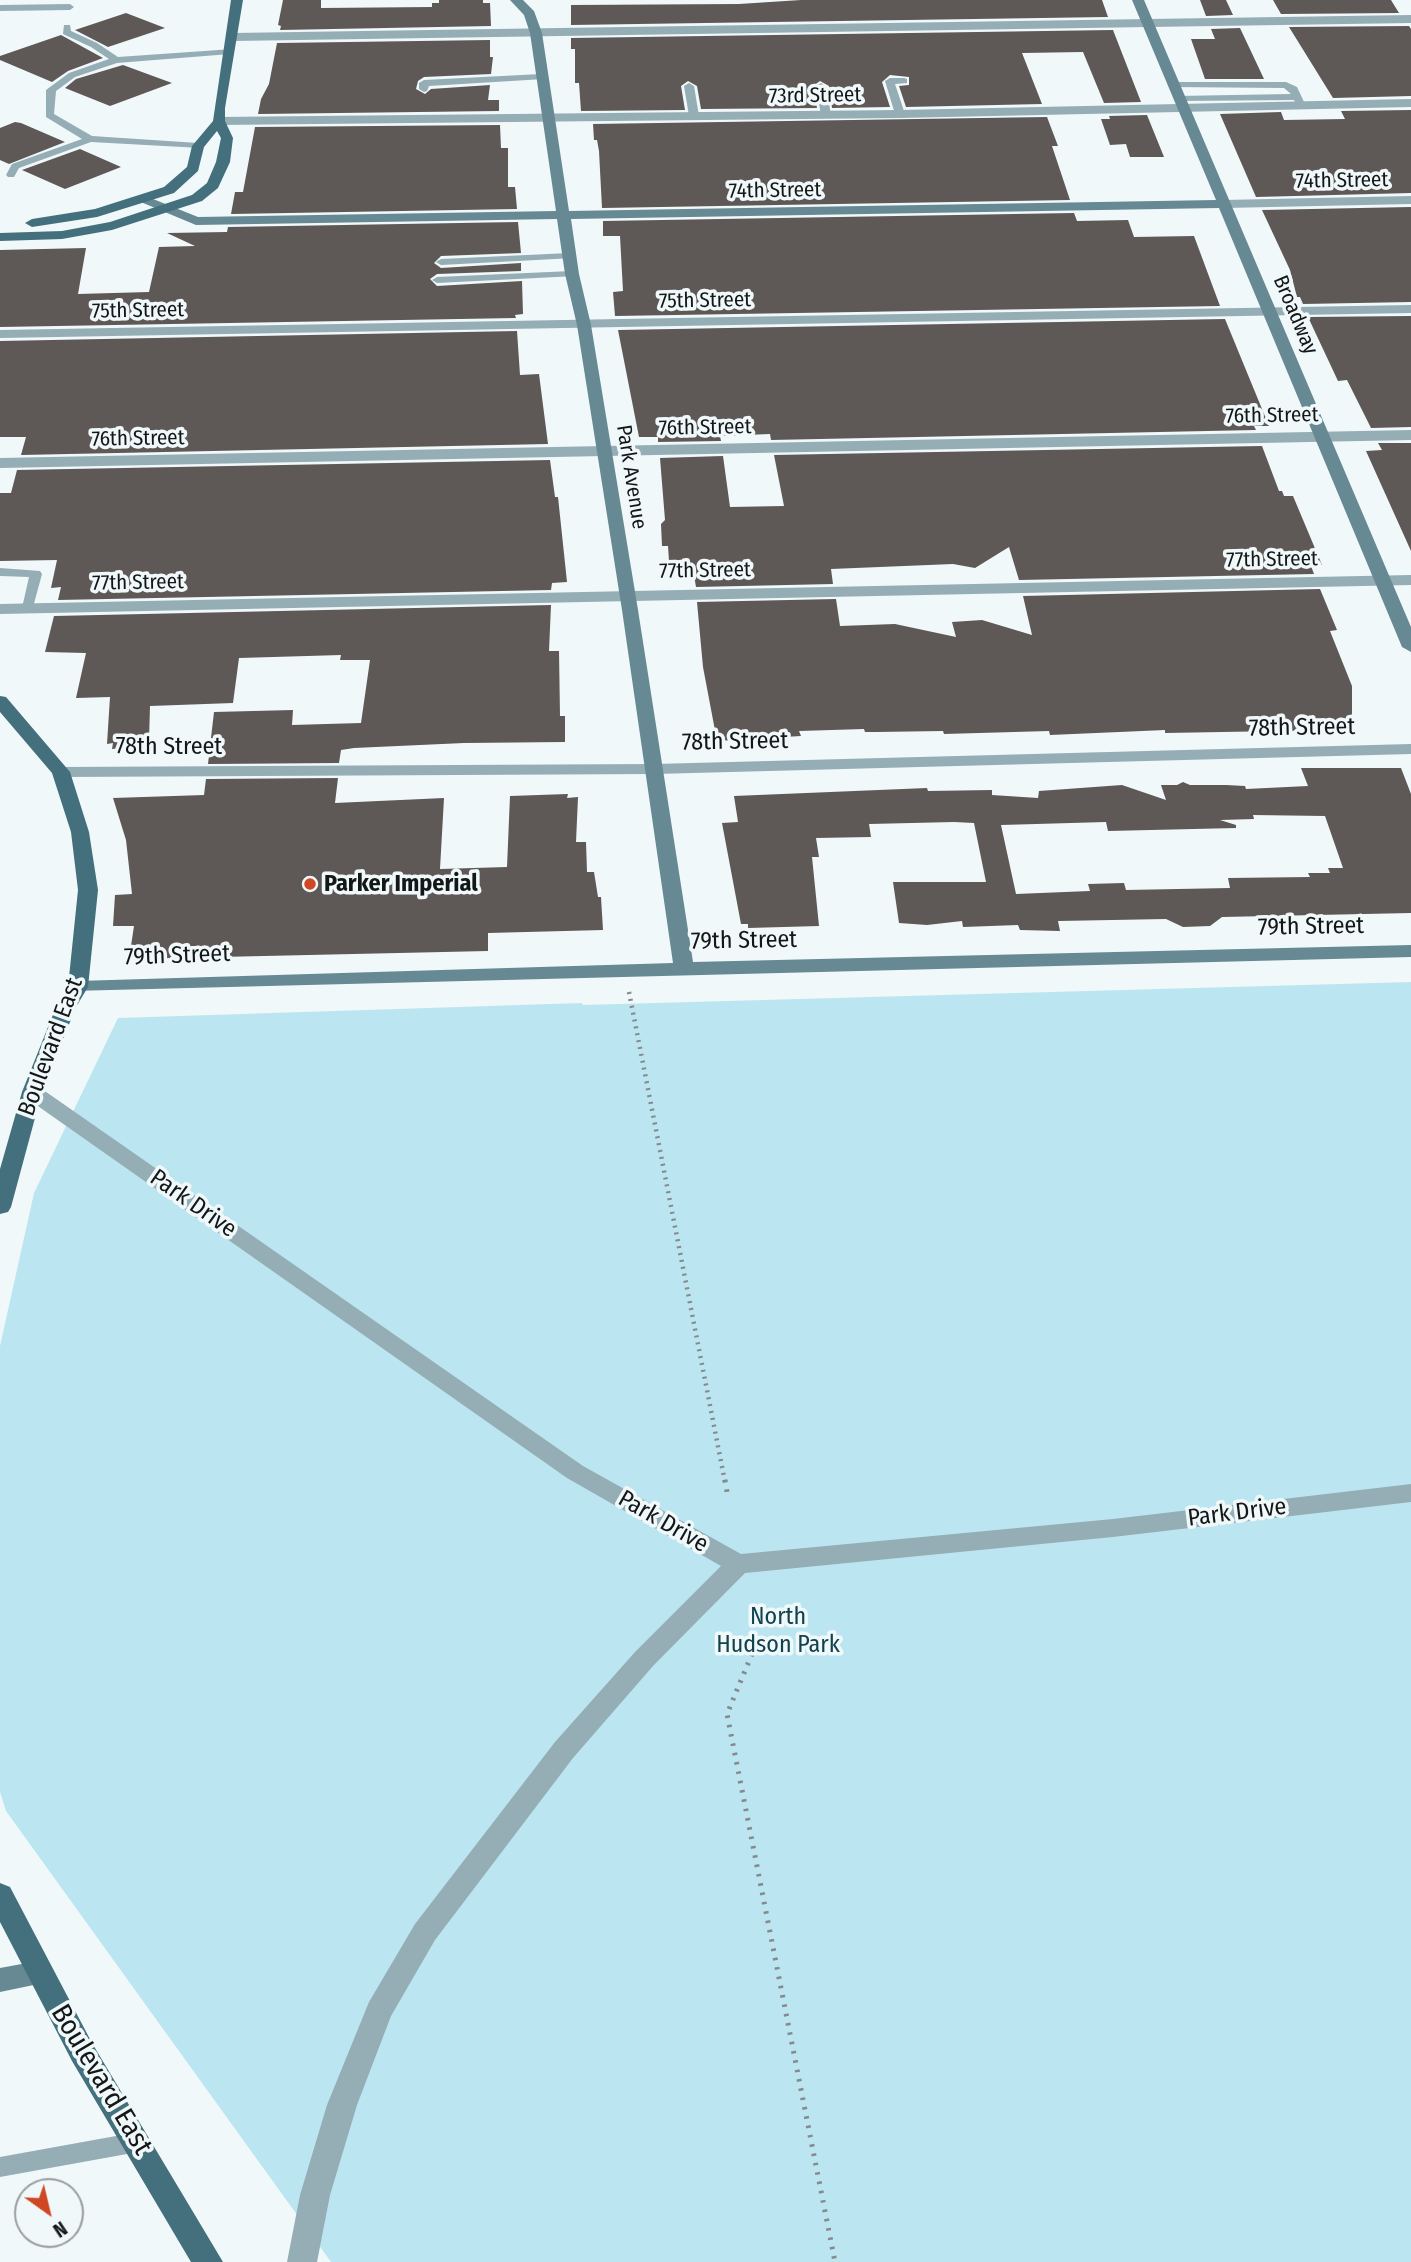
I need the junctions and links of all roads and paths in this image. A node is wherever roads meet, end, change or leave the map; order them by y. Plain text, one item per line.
1 (237, 0) edge
2 (516, 0) edge
3 (1138, 0) edge
4 (70, 7) dead end
5 (0, 8) edge
6 (1411, 19) edge
7 (1148, 23) junction
8 (67, 27) dead end
9 (536, 33) junction
10 (233, 37) junction
11 (230, 51) junction
12 (116, 60) junction
13 (541, 77) junction
14 (904, 81) dead end
15 (1174, 85) junction
16 (690, 86) dead end
17 (821, 86) dead end
18 (424, 89) dead end
19 (1299, 101) junction
20 (1411, 103) edge
21 (1182, 104) junction
22 (900, 114) junction
23 (826, 115) junction
24 (694, 116) junction
25 (547, 117) junction
26 (219, 121) junction
27 (90, 139) junction
28 (198, 146) junction
29 (11, 175) dead end
30 (143, 200) junction
31 (1411, 201) edge
32 (1224, 204) junction
33 (166, 210) junction
34 (564, 215) junction
35 (0, 225) edge
36 (0, 237) edge
37 (570, 256) junction
38 (441, 262) dead end
39 (572, 274) junction
40 (437, 280) dead end
41 (1411, 310) edge
42 (1269, 312) junction
43 (584, 325) junction
44 (0, 334) edge
45 (1411, 435) edge
46 (1322, 436) junction
47 (603, 451) junction
48 (0, 463) edge
49 (0, 572) edge
50 (1383, 580) junction
51 (1411, 580) edge
52 (628, 595) junction
53 (28, 608) junction
54 (0, 609) edge
55 (1411, 647) edge
56 (0, 701) edge
57 (1411, 750) edge
58 (655, 769) junction
59 (61, 772) junction
60 (1411, 951) edge
61 (684, 969) junction
62 (78, 987) junction
63 (628, 991) dead end
64 (32, 1092) junction
65 (0, 1207) edge
66 (1411, 1493) edge
67 (728, 1498) dead end
68 (738, 1564) junction
69 (752, 1654) dead end
70 (0, 1895) edge
71 (38, 1973) junction
72 (0, 1980) edge
73 (138, 2142) junction
74 (0, 2167) edge
75 (208, 2262) edge
76 (302, 2262) edge
77 (835, 2262) edge

1 - 10 main road
2 - 9 street, Park Avenue
3 - 7 street, Broadway
4 - 5 lane
6 - 7 street
7 - 9 street
7 - 15 street, Broadway
8 - 12 lane
9 - 10 street
9 - 13 street, Park Avenue
10 - 11 main road
11 - 12 lane
11 - 26 main road
12 - 27 lane
13 - 18 lane
13 - 25 street, Park Avenue
14 - 22 lane
15 - 19 lane
15 - 21 street, Broadway
16 - 24 lane
17 - 23 lane
19 - 20 street, 73rd Street
19 - 21 street, 73rd Street
21 - 22 street, 73rd Street
21 - 32 street, Broadway
22 - 23 street, 73rd Street
23 - 24 street, 73rd Street
24 - 25 street, 73rd Street
25 - 26 street, 73rd Street
25 - 34 street, Park Avenue
26 - 28 main road
26 - 33 main road
27 - 28 lane
27 - 29 lane
28 - 30 main road
30 - 33 street, 74th Street
30 - 35 main road
31 - 32 street, 74th Street
32 - 34 street, 74th Street
32 - 42 street, Broadway
33 - 34 street, 74th Street
33 - 36 main road
34 - 37 street, Park Avenue
37 - 38 lane
37 - 39 street, Park Avenue
39 - 40 lane
39 - 43 street, Park Avenue
41 - 42 street, 75th Street
42 - 43 street, 75th Street
42 - 46 street, Broadway
43 - 44 street, 75th Street
43 - 47 street, Park Avenue
45 - 46 street, 76th Street
46 - 47 street, 76th Street
46 - 50 street, Broadway
47 - 48 street, 76th Street
47 - 52 street, Park Avenue
49 - 53 lane
50 - 51 street, 77th Street
50 - 52 street, 77th Street
50 - 55 street, Broadway
52 - 53 street, 77th Street
52 - 58 street, Park Avenue
53 - 54 street, 77th Street
56 - 59 main road, Boulevard East
57 - 58 street, 78th Street
58 - 59 street, 78th Street
58 - 61 street, Park Avenue
59 - 62 main road, Boulevard East
60 - 61 street, 79th Street
61 - 62 street, 79th Street
62 - 64 main road, Boulevard East
63 - 67 path
64 - 65 main road, Boulevard East
64 - 68 street, Park Drive
66 - 68 street, Park Drive
68 - 76 street
69 - 77 path
70 - 71 main road, Boulevard East
71 - 72 street
71 - 73 main road, Boulevard East
73 - 74 lane
73 - 75 main road, Boulevard East

